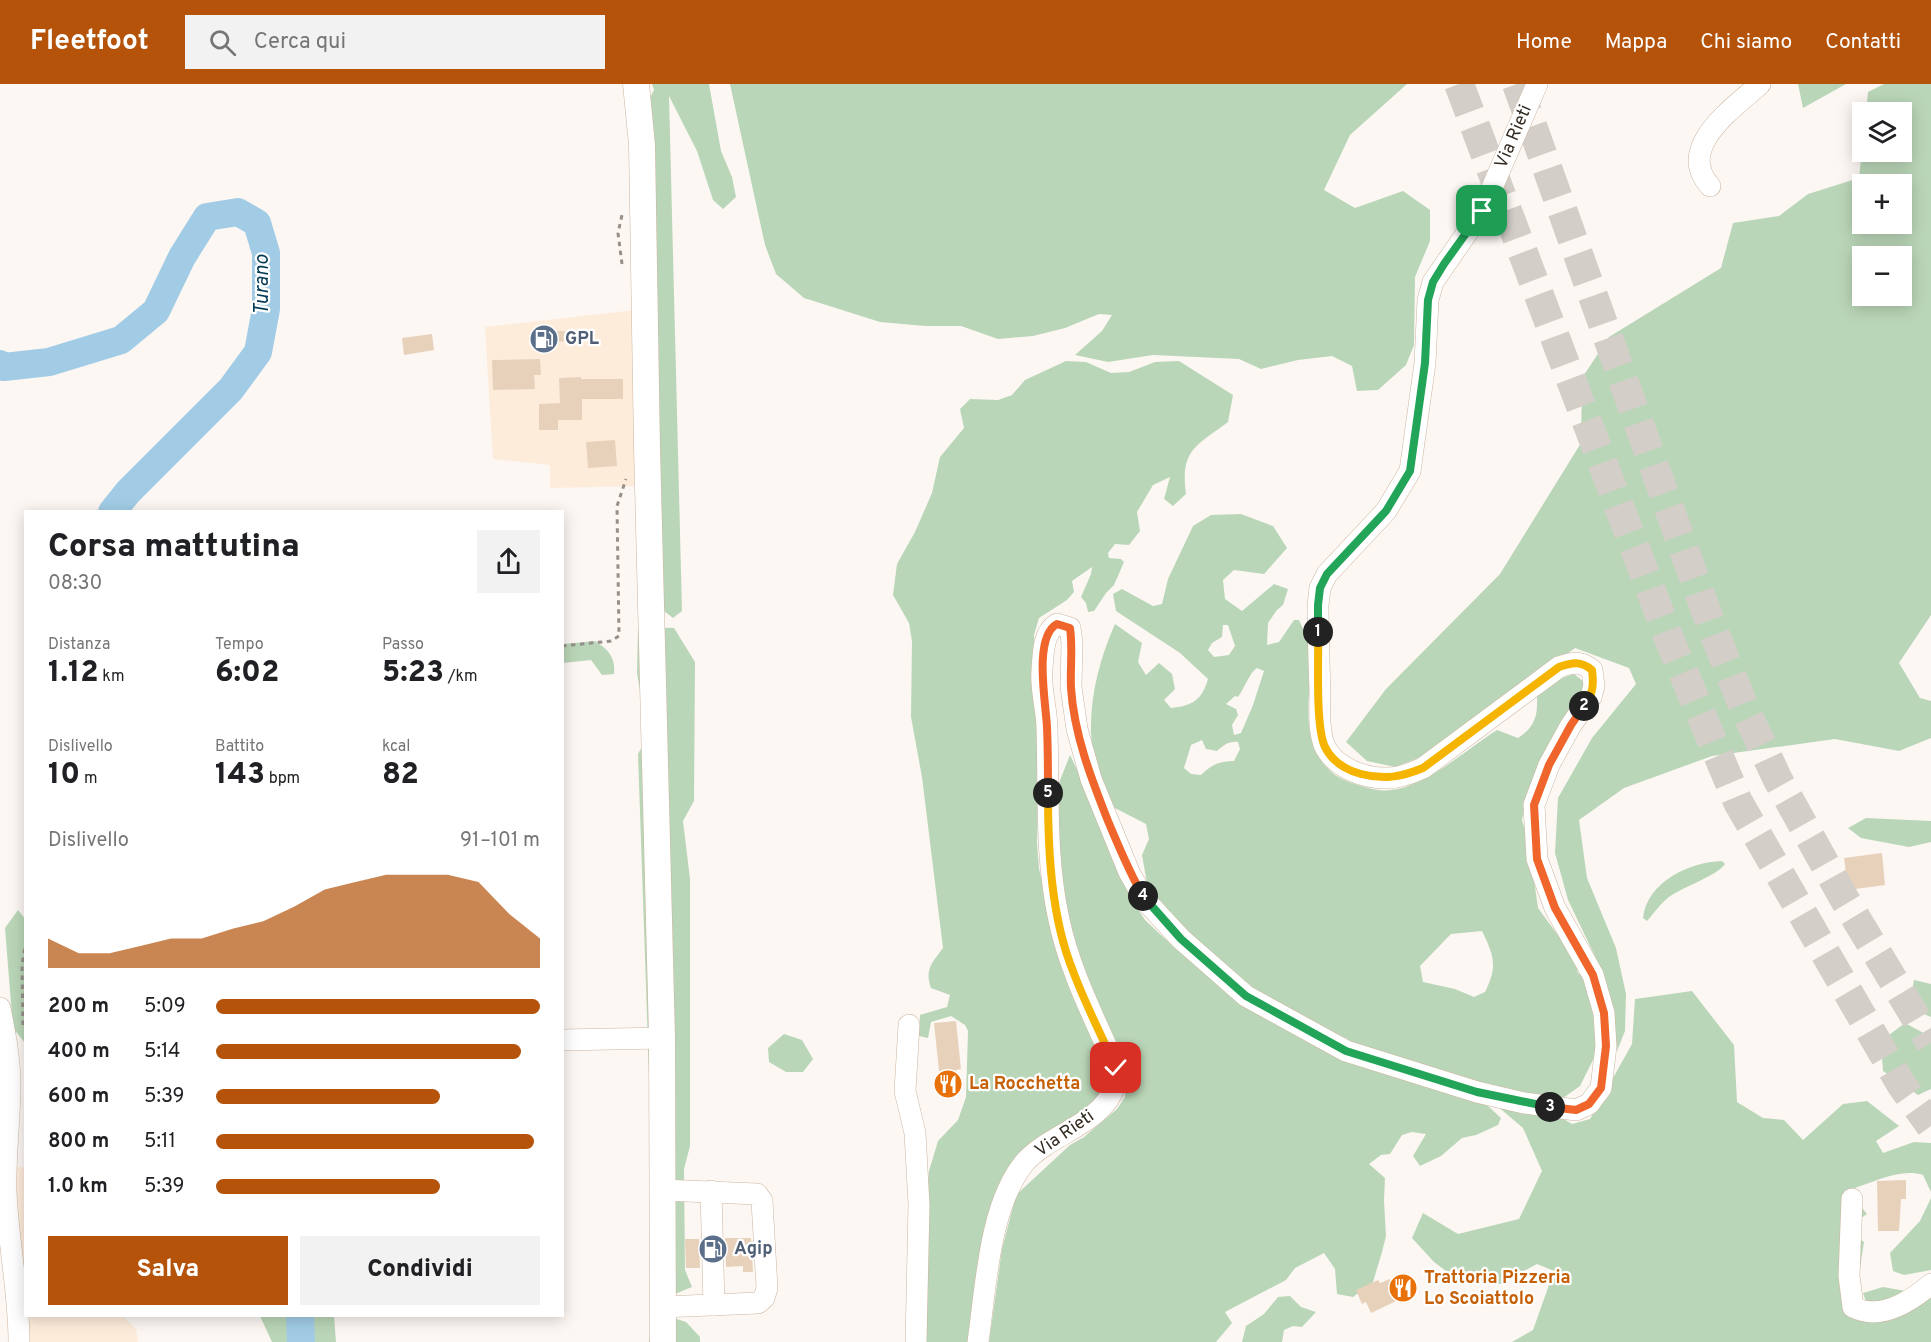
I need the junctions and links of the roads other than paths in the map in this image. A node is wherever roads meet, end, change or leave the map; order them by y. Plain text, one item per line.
1 (636, 84) edge
2 (1537, 84) edge
3 (1760, 84) edge
4 (1710, 186) dead end
5 (0, 1008) edge
6 (909, 1025) dead end
7 (662, 1038) junction
8 (564, 1040) edge
9 (662, 1190) junction
10 (711, 1191) junction
11 (1852, 1199) dead end
12 (1931, 1284) edge
13 (714, 1305) junction
14 (663, 1307) junction
15 (19, 1342) edge
16 (663, 1342) edge
17 (916, 1342) edge
18 (978, 1342) edge

1 - 7 main road
2 - 18 street, Via Rieti
3 - 4 street
5 - 15 street
6 - 17 street
7 - 8 street
7 - 9 main road
9 - 10 street
9 - 14 main road
10 - 13 street
10 - 13 street
11 - 12 street
13 - 14 street
14 - 16 main road

